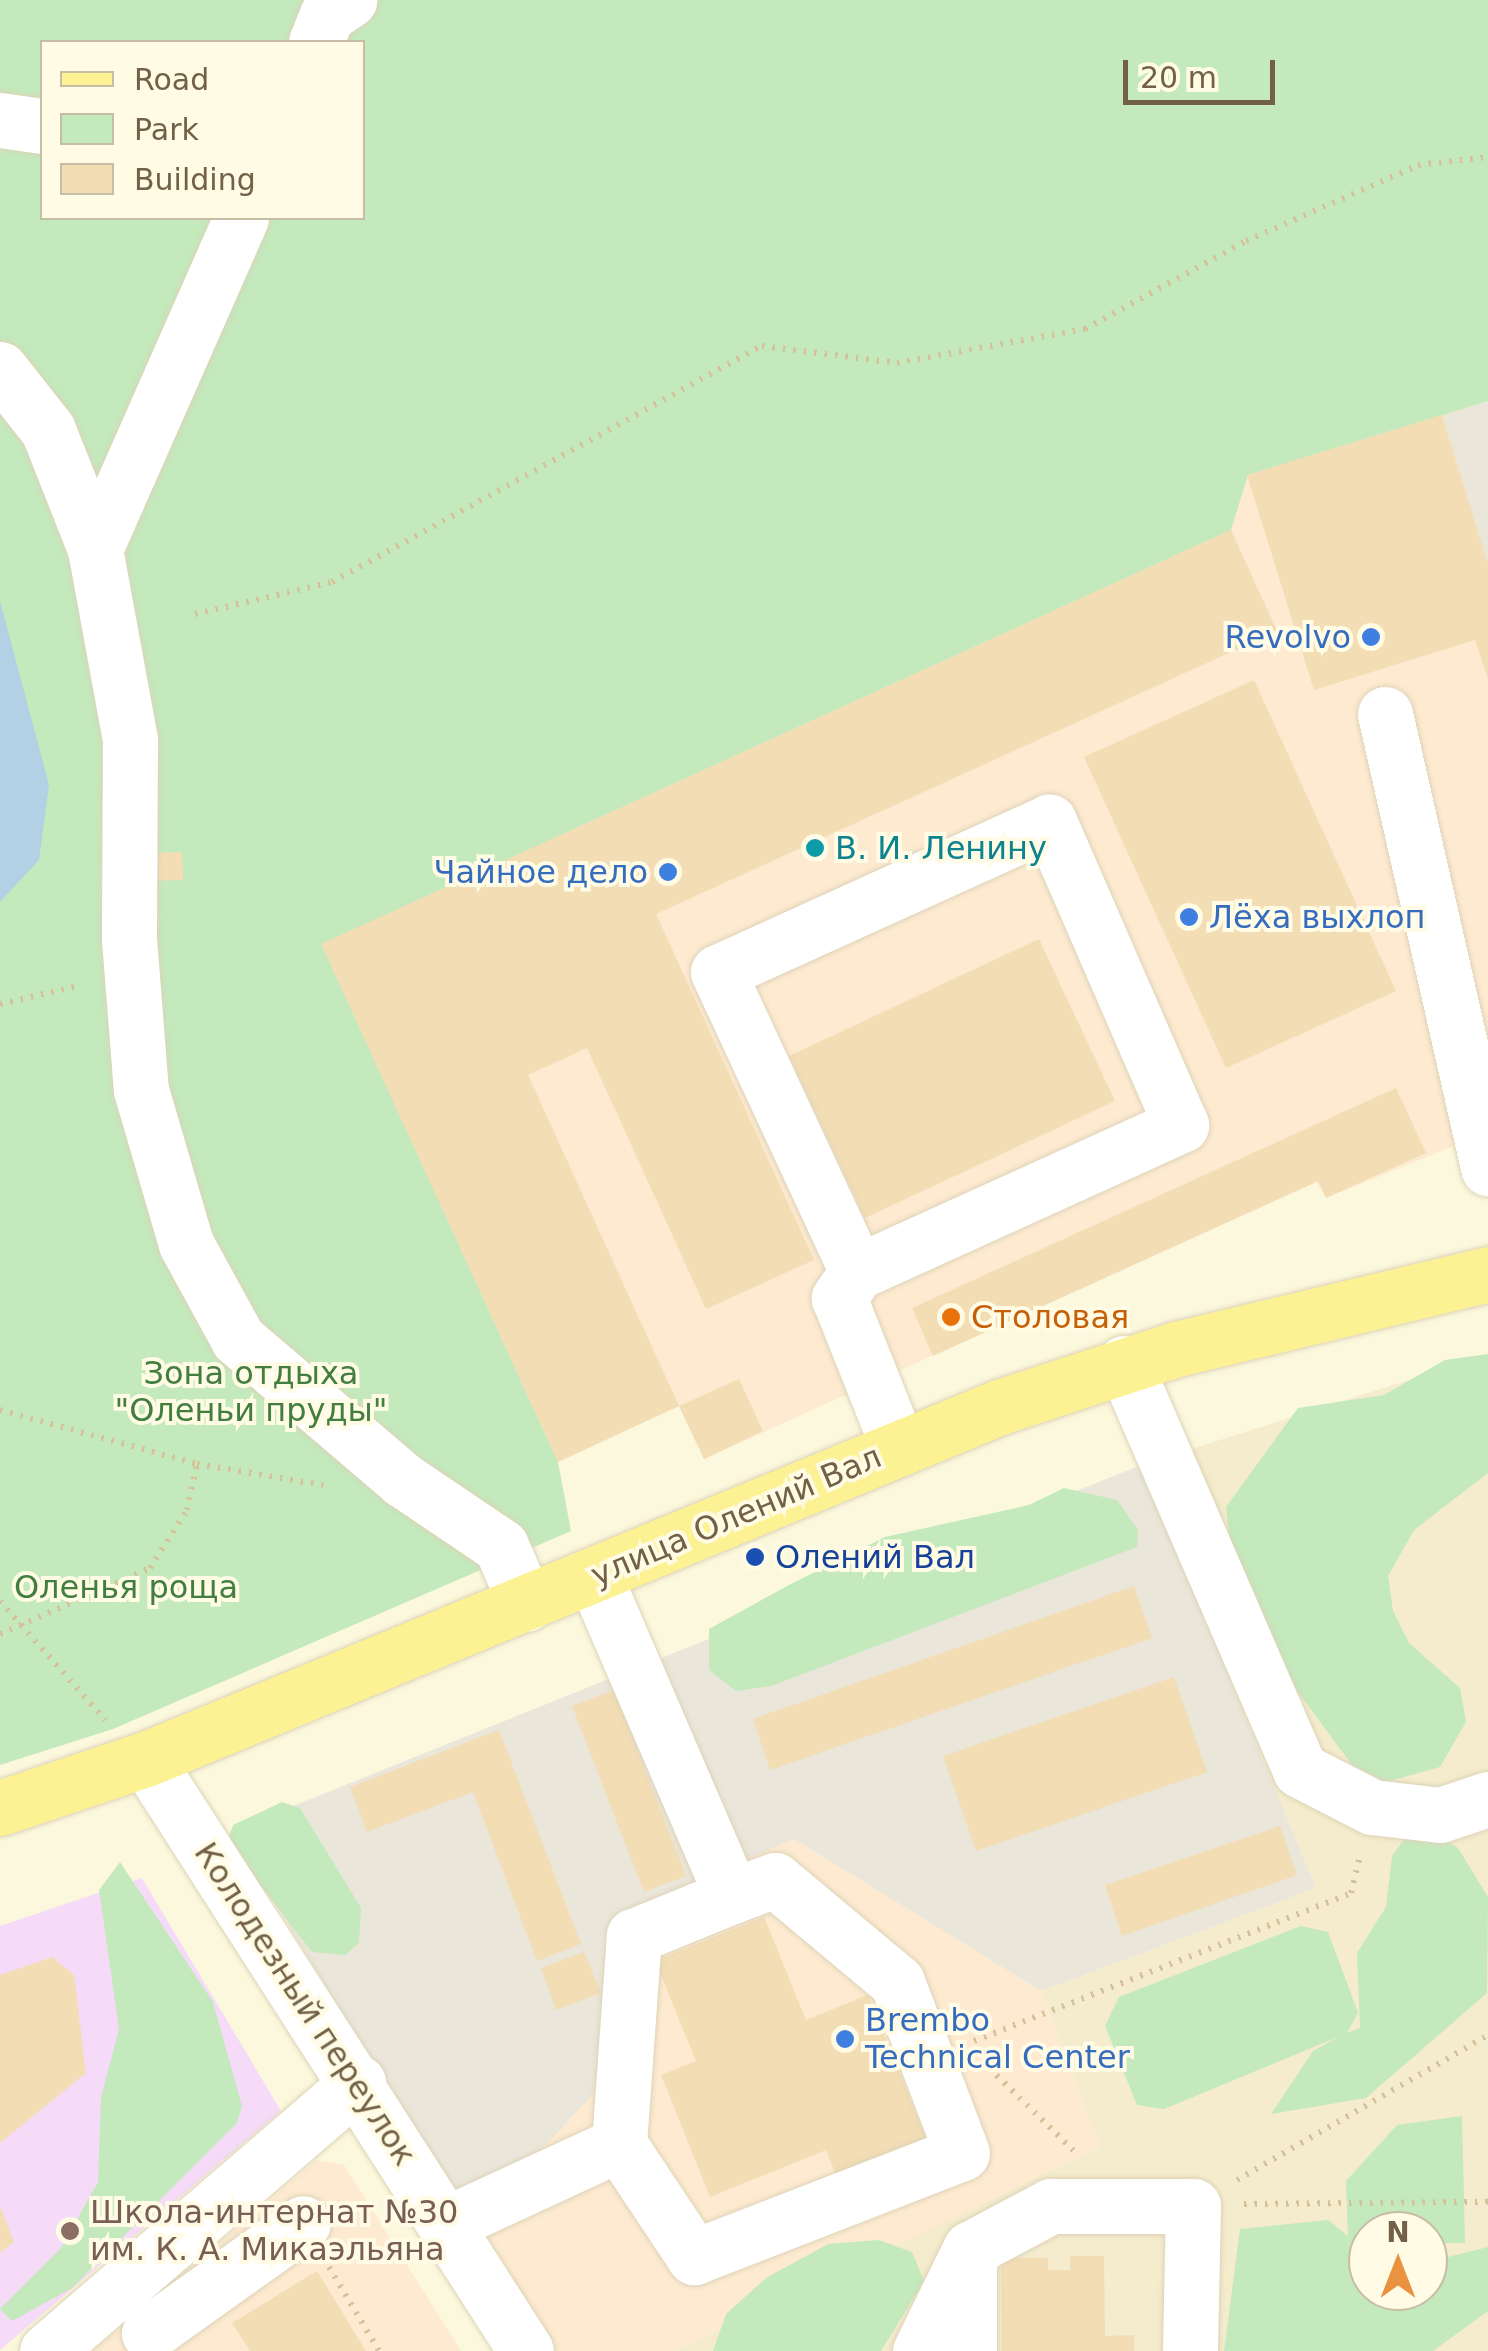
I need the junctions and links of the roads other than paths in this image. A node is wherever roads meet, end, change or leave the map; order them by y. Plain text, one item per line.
1 (348, 0) edge
2 (317, 40) edge
3 (0, 120) edge
4 (40, 126) edge
5 (240, 220) edge
6 (0, 369) edge
7 (95, 549) junction
8 (1385, 714) dead end
9 (1488, 1168) edge
10 (856, 1272) junction
11 (1488, 1274) edge
12 (1124, 1364) junction
13 (899, 1449) junction
14 (594, 1575) junction
15 (526, 1604) junction
16 (146, 1759) junction
17 (1488, 1800) edge
18 (0, 1808) edge
19 (732, 1896) junction
20 (358, 2083) junction
21 (618, 2144) junction
22 (303, 2223) road end
23 (446, 2224) junction
24 (970, 2249) junction
25 (144, 2324) edge
26 (47, 2351) edge
27 (526, 2351) edge
28 (920, 2351) edge
29 (968, 2351) edge
30 (1190, 2351) edge

1 - 2 street
3 - 4 street
5 - 7 street
6 - 7 street
7 - 15 street
8 - 9 street
10 - 10 street
10 - 13 street
11 - 12 main road, улица Олений Вал
12 - 13 main road, улица Олений Вал
12 - 17 street
13 - 14 main road, улица Олений Вал
14 - 15 main road, улица Олений Вал
14 - 19 street
15 - 16 main road, улица Олений Вал
16 - 18 main road, улица Олений Вал
16 - 20 street, Колодезный переулок
19 - 21 street
19 - 21 street
20 - 23 street, Колодезный переулок
20 - 25 street
21 - 23 street
22 - 25 street
23 - 27 street, Колодезный переулок
24 - 28 street
24 - 29 street
24 - 30 street
25 - 26 street

